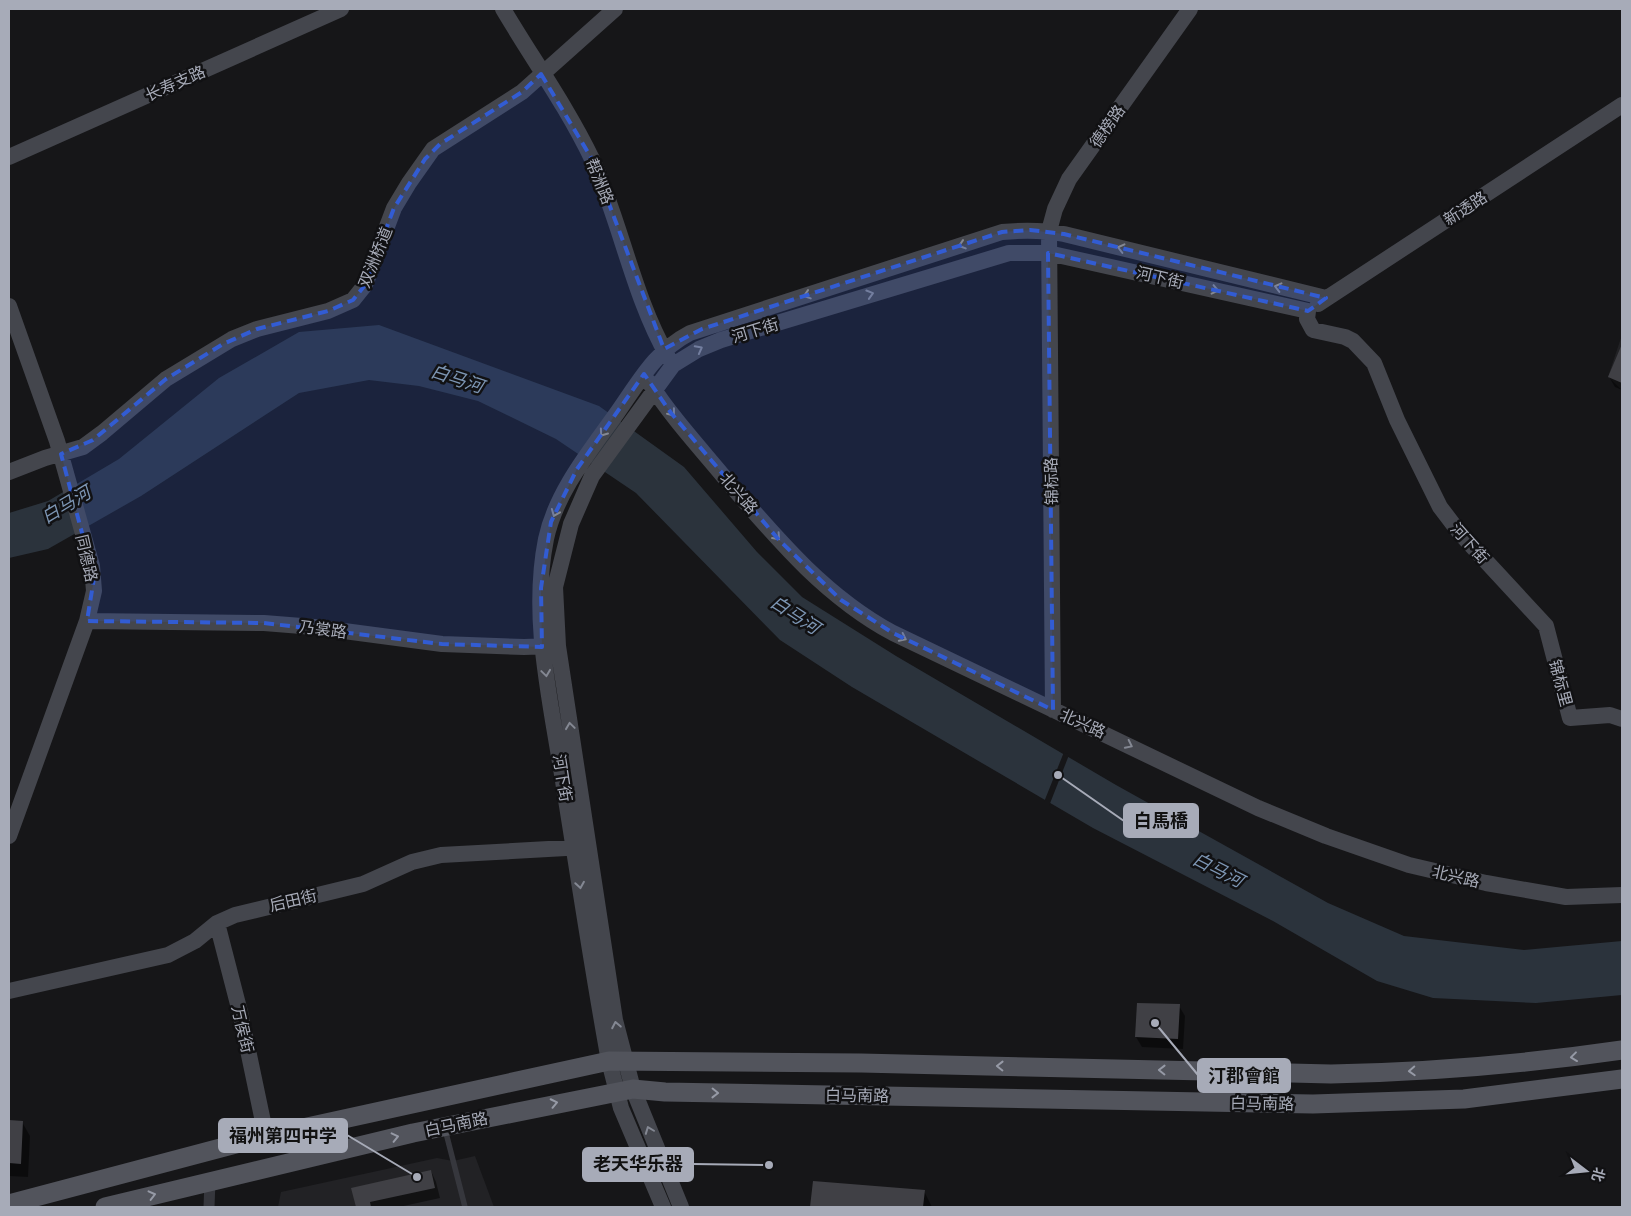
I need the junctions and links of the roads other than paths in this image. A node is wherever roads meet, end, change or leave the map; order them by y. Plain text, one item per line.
1 (341, 9) edge
2 (502, 9) edge
3 (616, 9) edge
4 (1190, 9) edge
5 (541, 74) junction
6 (1622, 105) edge
7 (9, 157) edge
8 (1049, 231) junction
9 (1048, 253) junction
10 (1326, 298) junction
11 (9, 306) edge
12 (1308, 311) junction
13 (664, 349) junction
14 (673, 365) junction
15 (644, 373) junction
16 (654, 389) junction
17 (61, 454) junction
18 (9, 472) edge
19 (585, 473) junction
20 (87, 621) junction
21 (1546, 626) joint
22 (550, 647) junction
23 (1053, 710) junction
24 (1622, 719) edge
25 (9, 836) edge
26 (580, 848) junction
27 (1622, 895) edge
28 (217, 923) junction
29 (9, 991) edge
30 (1622, 1050) edge
31 (616, 1060) junction
32 (1622, 1080) edge
33 (624, 1090) junction
34 (444, 1126) junction
35 (266, 1136) junction
36 (210, 1180) junction
37 (9, 1204) edge
38 (104, 1207) edge
39 (209, 1207) edge
40 (465, 1207) edge
41 (663, 1207) edge
42 (680, 1207) edge

1 - 7 street, 长寿支路
2 - 5 street, 帮洲路
3 - 5 street, 双洲桥道
4 - 8 street, 德榜路
5 - 13 street, 帮洲路
5 - 17 street, 双洲桥道
6 - 10 street, 新透路
8 - 9 street, 德榜路
10 -> 8 street, 河下街
8 -> 13 street, 河下街
9 -> 12 street, 河下街
14 -> 9 street, 河下街
9 - 23 street, 锦标路
10 - 12 street, 新透路
11 - 17 street, 同德路
12 - 21 street, 河下街
13 - 14 street, 帮洲路
13 - 15 street, 河下街
14 - 16 street, 河下街
15 - 16 street, 北兴路
15 -> 19 street, 河下街
16 - 19 street, 河下街
16 -> 23 street, 北兴路
17 - 18 street, 双洲桥道
17 - 20 street, 同德路
19 - 22 street, 河下街
20 - 22 street, 乃裳路
20 - 25 street, 同德路
21 - 24 street, 锦标里
22 - 26 street, 河下街
23 -> 27 street, 北兴路
26 - 28 street, 后田街
26 - 31 street, 河下街
28 - 29 street, 后田街
28 - 35 street, 万侯街
30 -> 31 main road
31 - 33 street, 河下街
31 - 35 main road
33 -> 32 main road, 白马南路
34 -> 33 main road, 白马南路
33 - 41 street
42 -> 33 street
36 -> 34 main road, 白马南路
34 - 40 lane
35 - 37 main road
38 -> 36 main road, 白马南路
36 - 39 street

